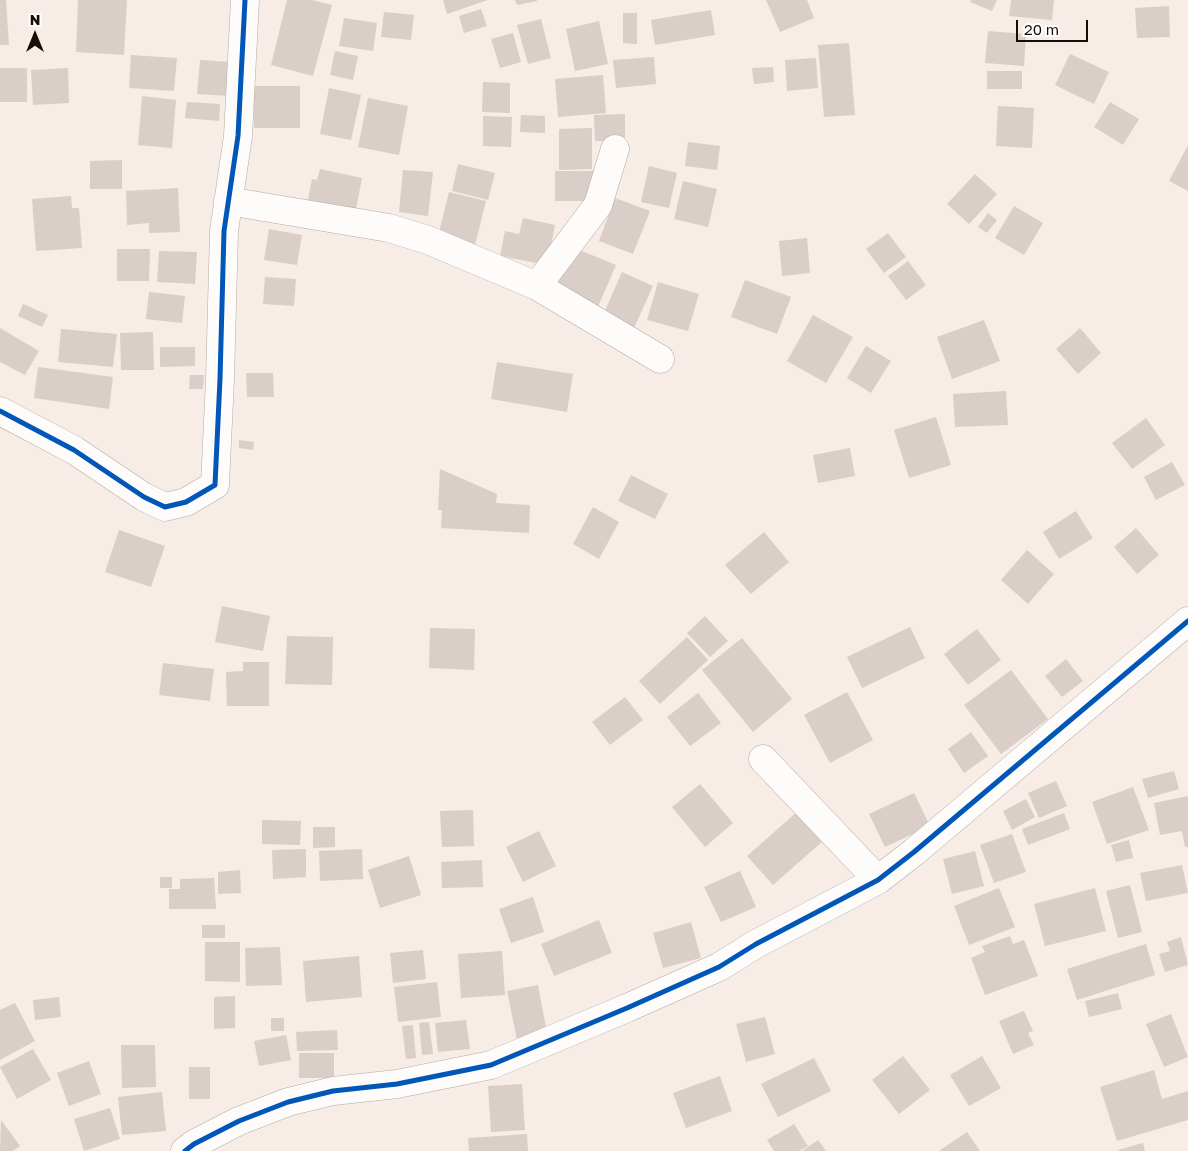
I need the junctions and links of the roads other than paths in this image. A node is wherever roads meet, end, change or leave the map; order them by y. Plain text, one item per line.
1 (245, 0) edge
2 (615, 149) dead end
3 (228, 201) junction
4 (537, 286) junction
5 (660, 359) dead end
6 (0, 411) edge
7 (1188, 622) edge
8 (763, 759) dead end
9 (878, 880) junction
10 (185, 1151) edge

1 - 3 street
2 - 4 street
3 - 4 street
3 - 6 street
4 - 5 street
7 - 9 street
8 - 9 street
9 - 10 street

